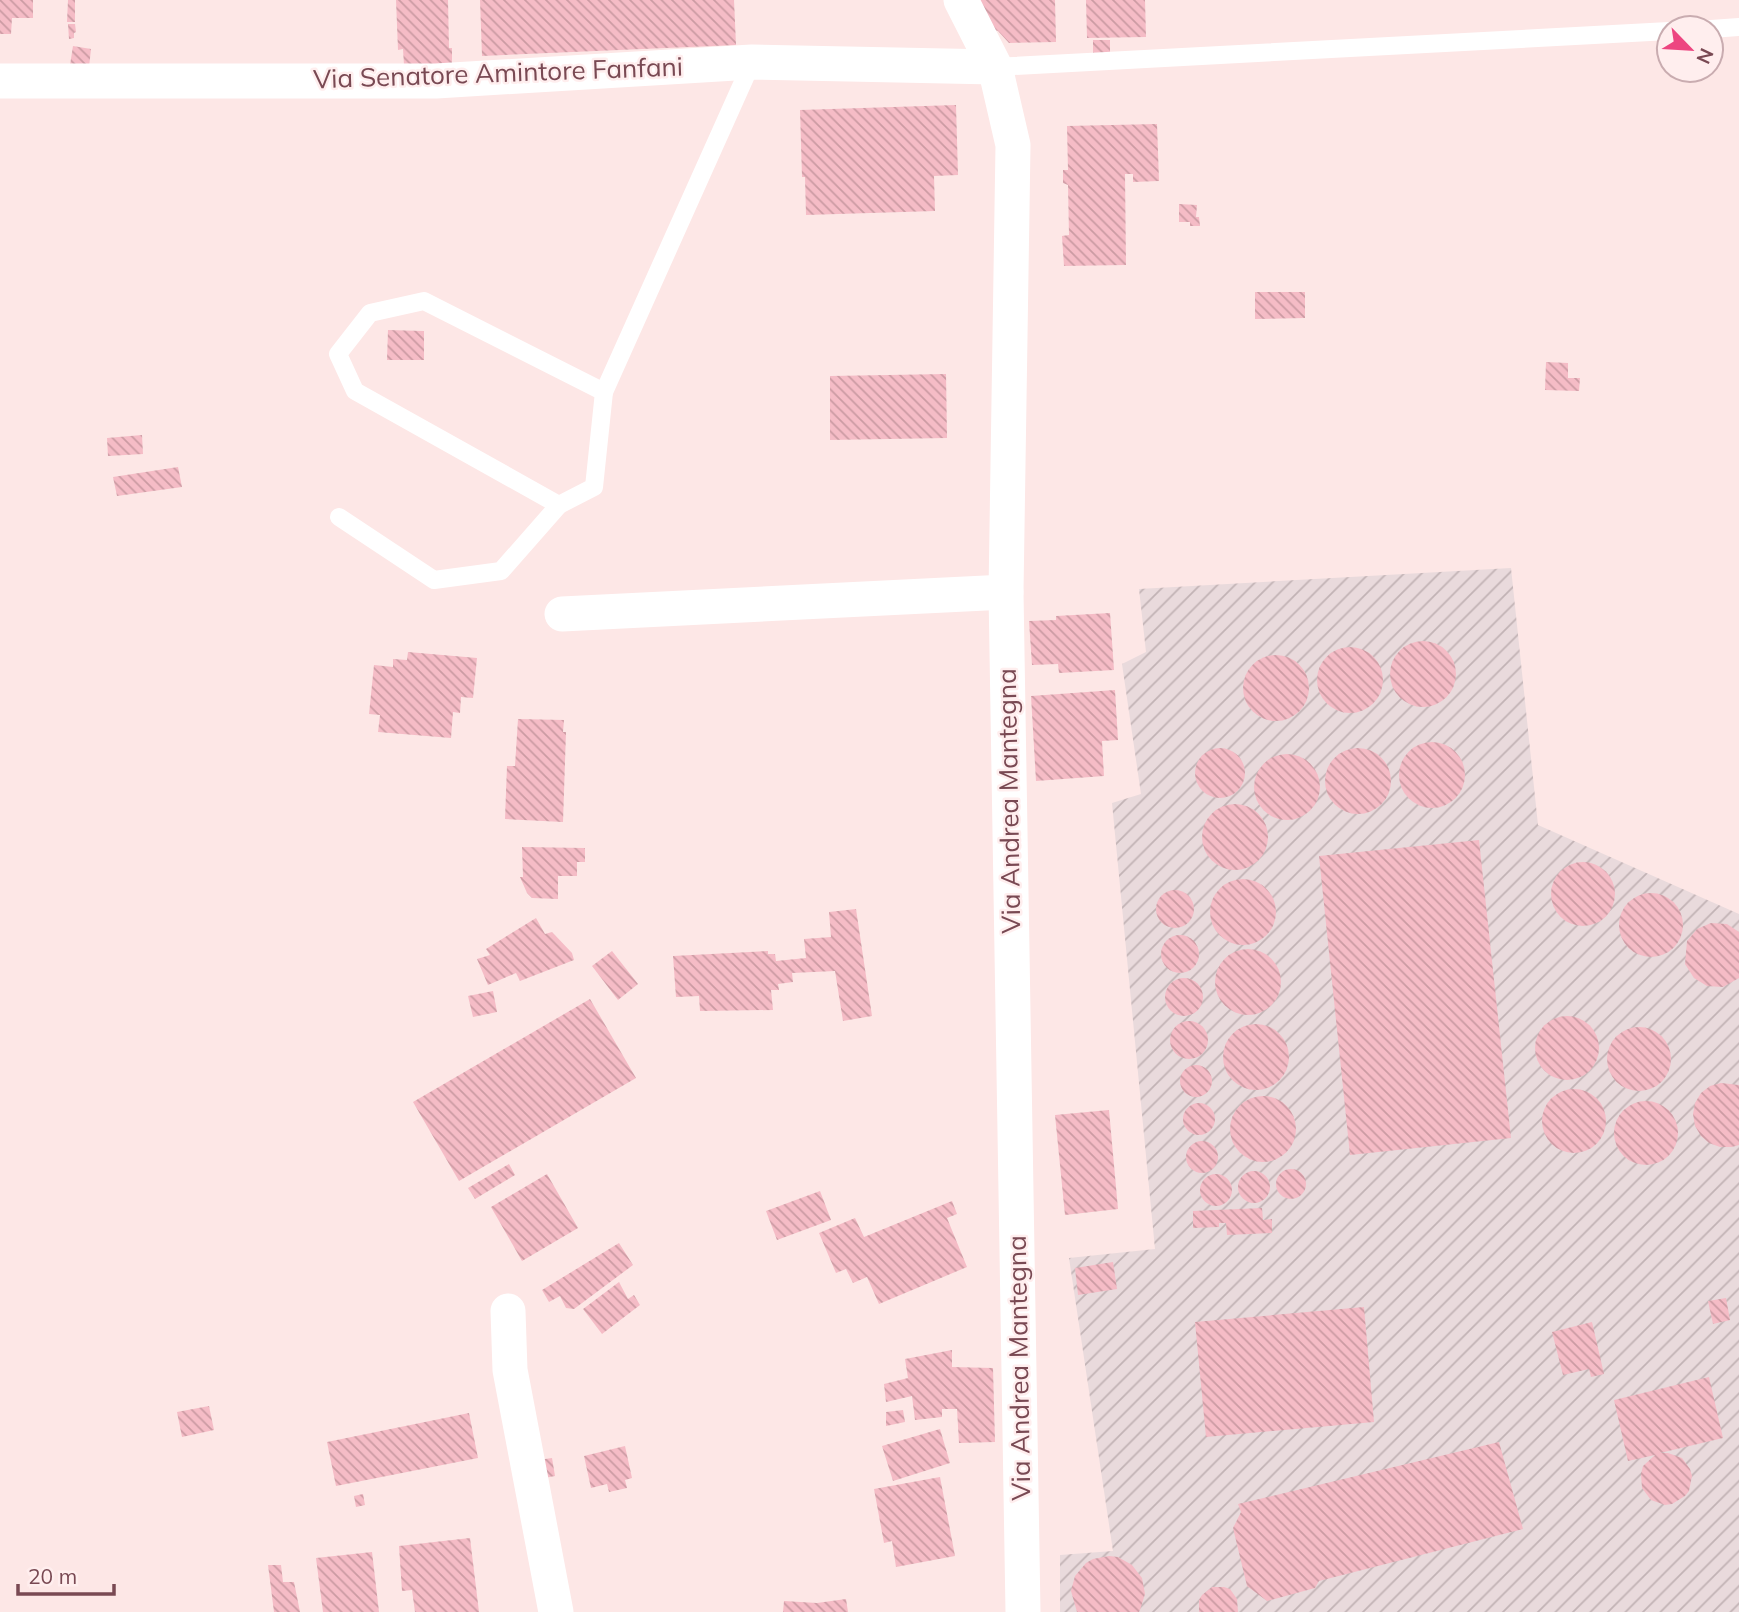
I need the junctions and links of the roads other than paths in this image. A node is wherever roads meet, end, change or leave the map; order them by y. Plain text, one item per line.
1 (961, 0) edge
2 (1655, 32) edge
3 (752, 62) junction
4 (995, 67) junction
5 (0, 81) edge
6 (604, 393) junction
7 (559, 505) junction
8 (339, 517) dead end
9 (1006, 592) junction
10 (562, 614) dead end
11 (508, 1311) dead end
12 (556, 1612) edge
13 (1023, 1612) edge

1 - 4 street, Via Andrea Mantegna
2 - 4 lane
3 - 4 street, Via Senatore Amintore Fanfani
3 - 5 street, Via Senatore Amintore Fanfani
3 - 6 lane
4 - 9 street, Via Andrea Mantegna
6 - 7 lane
6 - 7 lane
7 - 8 lane
9 - 10 street
9 - 13 street, Via Andrea Mantegna
11 - 12 street

